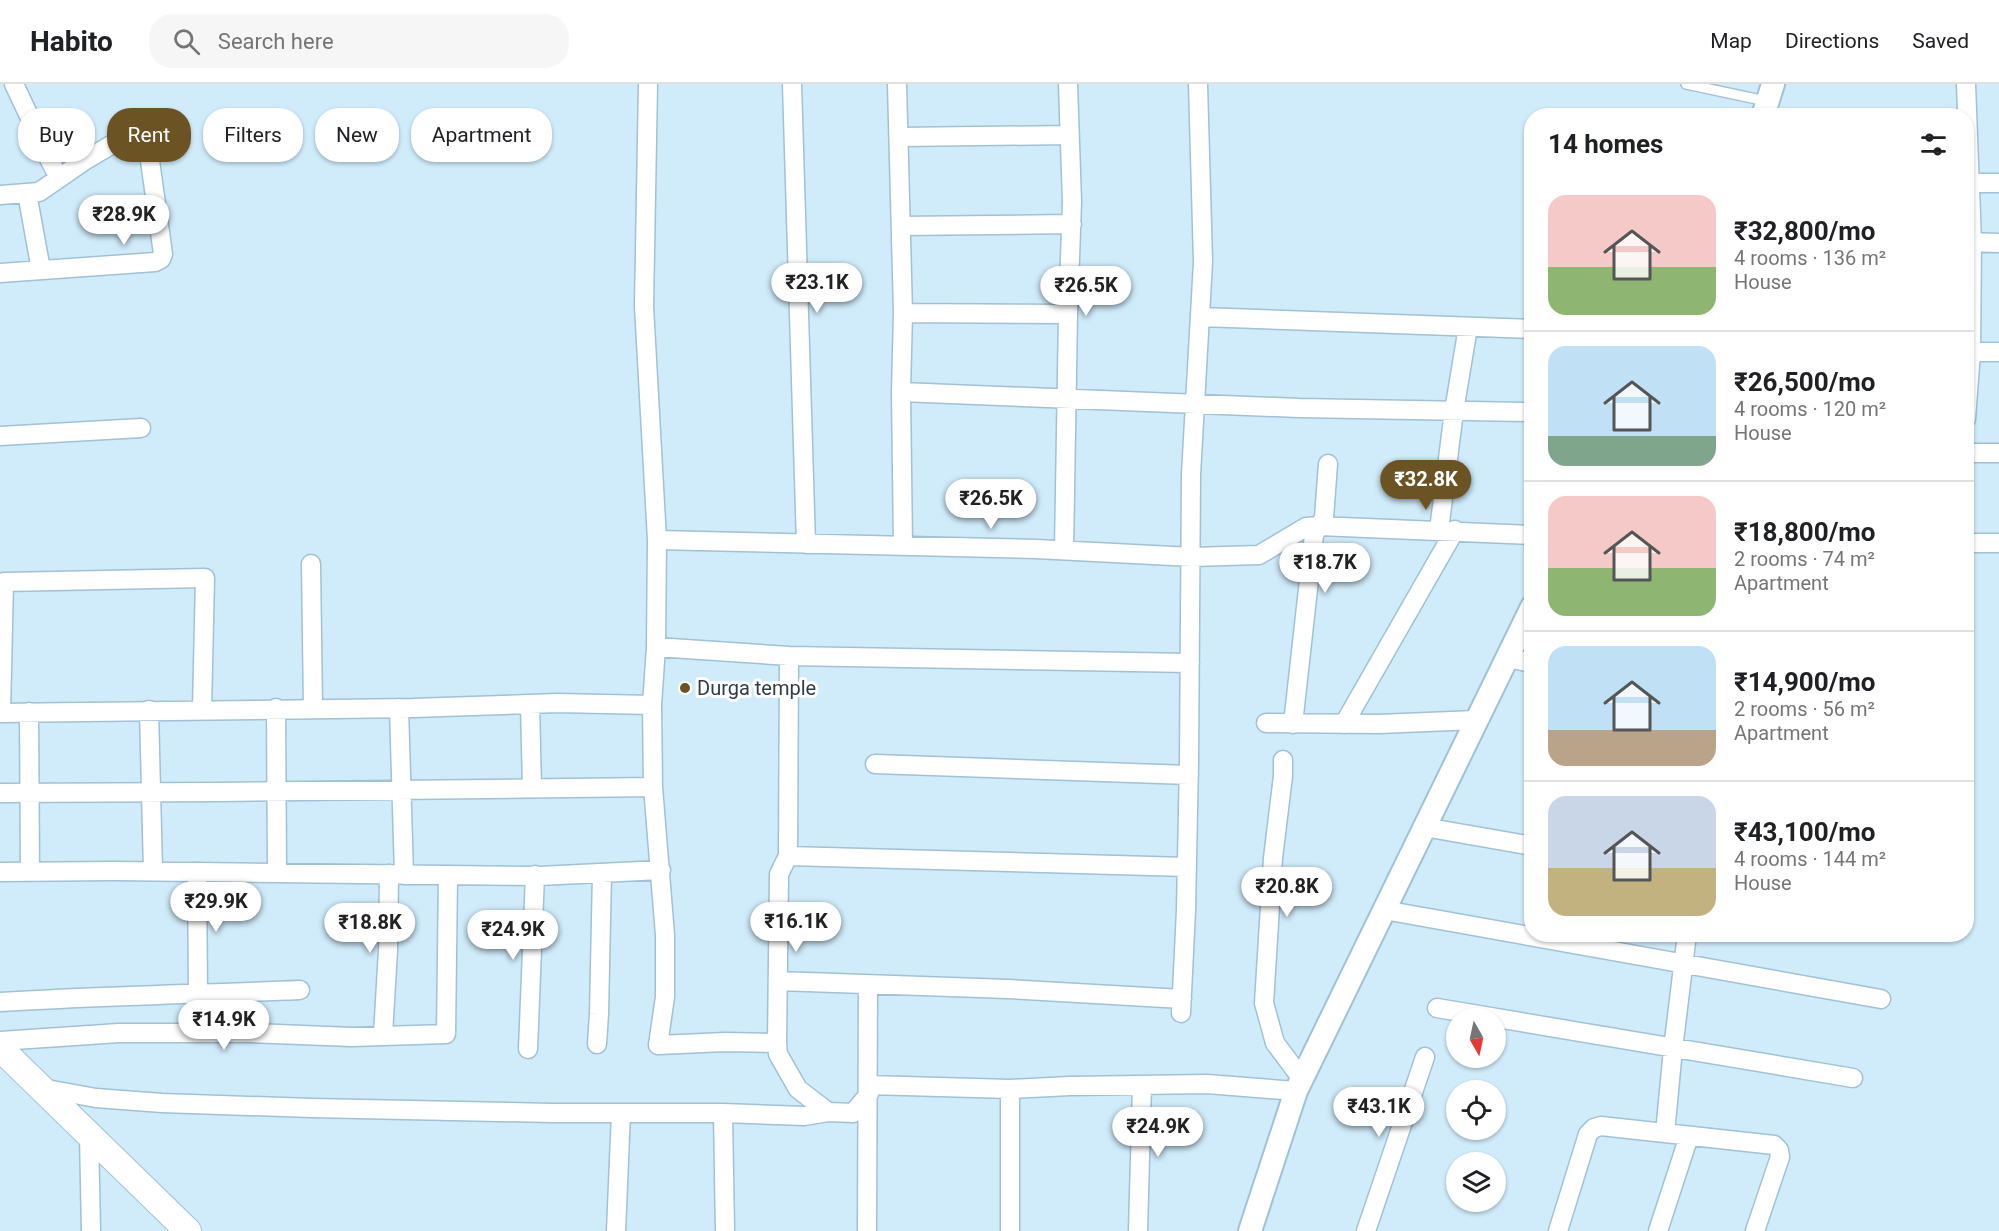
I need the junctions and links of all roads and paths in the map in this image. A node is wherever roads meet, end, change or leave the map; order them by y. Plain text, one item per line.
1 (14, 84) edge
2 (648, 84) edge
3 (792, 84) edge
4 (897, 84) edge
5 (1068, 84) edge
6 (1198, 84) edge
7 (1686, 84) edge
8 (1966, 84) edge
9 (1768, 100) edge
10 (1966, 108) edge
11 (1070, 135) junction
12 (899, 137) junction
13 (59, 178) junction
14 (1974, 183) edge
15 (1999, 183) edge
16 (27, 193) junction
17 (0, 195) edge
18 (1072, 224) junction
19 (901, 226) junction
20 (1974, 242) edge
21 (1999, 243) edge
22 (41, 270) junction
23 (0, 273) edge
24 (903, 313) junction
25 (1068, 314) junction
26 (1200, 317) junction
27 (1468, 327) junction
28 (1524, 329) edge
29 (1974, 352) edge
30 (1999, 352) edge
31 (901, 392) junction
32 (1066, 400) junction
33 (1196, 404) junction
34 (1454, 411) junction
35 (1524, 412) edge
36 (141, 428) dead end
37 (0, 436) edge
38 (1974, 453) edge
39 (1999, 453) edge
40 (1328, 464) dead end
41 (1319, 526) junction
42 (1447, 530) junction
43 (1524, 535) edge
44 (657, 540) junction
45 (1974, 543) edge
46 (1999, 543) edge
47 (806, 544) junction
48 (903, 546) junction
49 (1064, 550) junction
50 (1192, 556) junction
51 (311, 564) dead end
52 (1524, 623) edge
53 (656, 647) junction
54 (789, 656) junction
55 (1507, 658) junction
56 (1524, 661) edge
57 (1190, 663) junction
58 (530, 704) junction
59 (652, 705) junction
60 (276, 708) junction
61 (313, 708) junction
62 (399, 708) junction
63 (202, 709) junction
64 (149, 710) junction
65 (29, 712) junction
66 (0, 713) edge
67 (1476, 720) junction
68 (1266, 723) dead end
69 (1293, 724) junction
70 (1344, 724) junction
71 (1283, 760) dead end
72 (875, 764) dead end
73 (1189, 776) junction
74 (653, 787) junction
75 (532, 788) junction
76 (403, 789) junction
77 (277, 791) junction
78 (150, 792) junction
79 (0, 793) edge
80 (29, 793) junction
81 (1424, 827) junction
82 (1524, 845) edge
83 (788, 856) junction
84 (1187, 867) junction
85 (661, 870) junction
86 (153, 871) junction
87 (0, 872) edge
88 (30, 872) junction
89 (197, 872) junction
90 (277, 873) junction
91 (602, 873) junction
92 (396, 874) junction
93 (448, 875) junction
94 (535, 875) junction
95 (1384, 910) junction
96 (1524, 935) edge
97 (1562, 942) edge
98 (1686, 942) edge
99 (1684, 964) junction
100 (778, 981) junction
101 (868, 985) junction
102 (300, 990) dead end
103 (198, 994) junction
104 (1881, 999) dead end
105 (0, 1002) edge
106 (1437, 1008) dead end
107 (383, 1035) junction
108 (0, 1041) edge
109 (777, 1043) junction
110 (597, 1044) dead end
111 (0, 1048) edge
112 (528, 1049) dead end
113 (1673, 1049) junction
114 (1425, 1057) dead end
115 (1853, 1078) dead end
116 (1142, 1085) junction
117 (1299, 1085) junction
118 (41, 1088) junction
119 (869, 1089) junction
120 (1010, 1089) junction
121 (828, 1112) junction
122 (621, 1113) junction
123 (723, 1113) junction
124 (1665, 1133) junction
125 (89, 1135) junction
126 (1689, 1136) junction
127 (180, 1228) edge
128 (91, 1231) edge
129 (616, 1231) edge
130 (725, 1231) edge
131 (867, 1231) edge
132 (1010, 1231) edge
133 (1138, 1231) edge
134 (1250, 1231) edge
135 (1366, 1231) edge
136 (1558, 1231) edge
137 (1658, 1231) edge
138 (1755, 1231) edge

1 - 13 street
2 - 44 street
3 - 47 street
4 - 12 street
5 - 11 street
6 - 26 street
7 - 9 lane
8 - 10 street
11 - 12 street
11 - 18 street
12 - 19 street
13 - 16 street
13 - 22 street
14 - 15 street
16 - 17 street
16 - 22 street
18 - 19 street
18 - 25 street
19 - 24 street
20 - 21 street
22 - 23 street
24 - 25 street
24 - 31 street
25 - 32 street
26 - 27 street
26 - 33 street
27 - 28 street
27 - 34 street
29 - 30 street
31 - 32 street
31 - 48 street
32 - 33 street
32 - 49 street
33 - 34 street
33 - 50 street
34 - 35 street
34 - 42 street
36 - 37 street
38 - 39 street
40 - 41 street
41 - 42 street
41 - 50 street
41 - 69 street
42 - 43 street
42 - 70 street
44 - 47 street
44 - 53 street
45 - 46 street
47 - 48 street
48 - 49 street
49 - 50 street
50 - 57 street
51 - 61 street
52 - 55 street
53 - 54 street
53 - 59 street
54 - 57 street
54 - 83 street
55 - 56 street
55 - 67 street
57 - 73 street
58 - 59 street
58 - 62 street
58 - 75 street
59 - 74 street
60 - 61 street
60 - 63 street
60 - 77 street
61 - 62 street
62 - 76 street
63 - 64 street
63 - 66 street
64 - 65 street
64 - 78 street
65 - 66 street
65 - 80 street
67 - 70 street
67 - 81 street
68 - 69 street
69 - 70 street
71 - 117 street
72 - 73 street
73 - 84 street
74 - 75 street
74 - 85 street
75 - 76 street
76 - 77 street
76 - 92 street
77 - 78 street
77 - 90 street
78 - 80 street
78 - 86 street
79 - 80 street
80 - 88 street
81 - 82 street
81 - 95 street
83 - 84 street
83 - 100 street
84 - 101 street
85 - 91 street
85 - 109 street
86 - 88 street
86 - 89 street
87 - 88 street
89 - 90 street
89 - 103 street
90 - 92 street
91 - 94 street
91 - 110 street
92 - 93 street
92 - 107 street
93 - 94 street
93 - 107 street
94 - 112 street
95 - 96 street
95 - 117 street
97 - 99 street
98 - 99 street
99 - 104 street
99 - 113 street
100 - 101 street
100 - 109 street
101 - 119 street
102 - 103 street
103 - 105 street
106 - 113 street
107 - 108 street
109 - 121 street
111 - 118 main road
113 - 115 street
113 - 124 street
114 - 135 street
116 - 117 street
116 - 120 street
116 - 133 street
117 - 134 street
118 - 122 street
118 - 125 main road
119 - 120 street
119 - 121 street
119 - 131 street
120 - 132 street
121 - 123 street
122 - 123 street
122 - 129 street
123 - 130 street
124 - 126 street
124 - 136 street
125 - 127 main road
125 - 128 street
126 - 137 street
126 - 138 street

